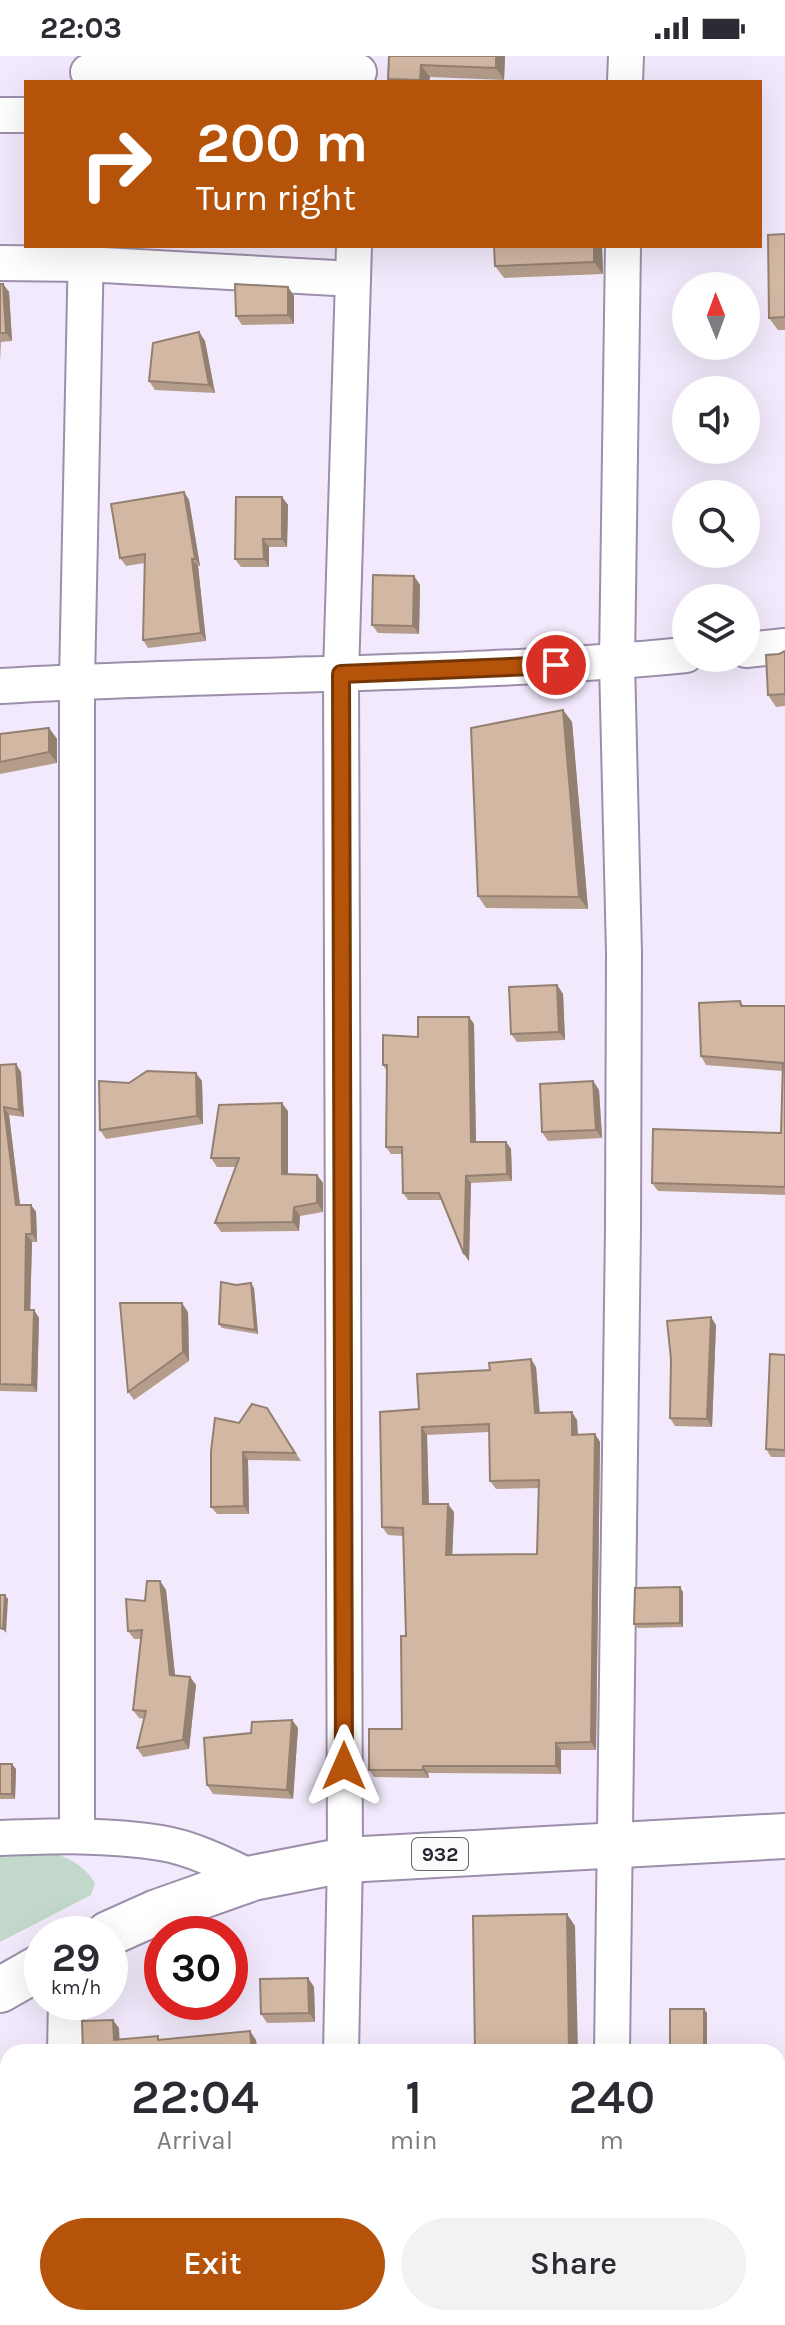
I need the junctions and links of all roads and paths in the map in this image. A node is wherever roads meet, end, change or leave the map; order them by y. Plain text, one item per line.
1 (626, 56) edge
2 (88, 70) edge
3 (359, 70) edge
4 (625, 80) edge
5 (0, 115) edge
6 (24, 115) edge
7 (623, 248) edge
8 (85, 255) edge
9 (353, 262) edge
10 (0, 263) edge
11 (785, 646) edge
12 (760, 649) edge
13 (672, 656) edge
14 (617, 662) junction
15 (341, 674) junction
16 (77, 681) junction
17 (0, 686) edge
18 (77, 1835) junction
19 (785, 1836) edge
20 (0, 1838) edge
21 (616, 1845) junction
22 (345, 1860) junction
23 (253, 1878) junction
24 (128, 1925) edge
25 (24, 1976) edge
26 (0, 1990) edge
27 (66, 2020) edge
28 (65, 2044) edge
29 (341, 2044) edge
30 (612, 2044) edge

1 - 4 street
2 - 3 street
5 - 6 street
7 - 14 street
8 - 9 street
8 - 10 street
8 - 16 street
9 - 15 street
11 - 12 street
13 - 14 street
14 - 15 street
14 - 21 street
15 - 16 street
15 - 22 street
16 - 17 street
16 - 18 street
18 - 20 street
18 - 23 street
19 - 21 main road, 932
21 - 22 main road, 932
21 - 30 street
22 - 23 main road, 932
22 - 29 street
23 - 24 main road, 932
25 - 26 main road
27 - 28 street

